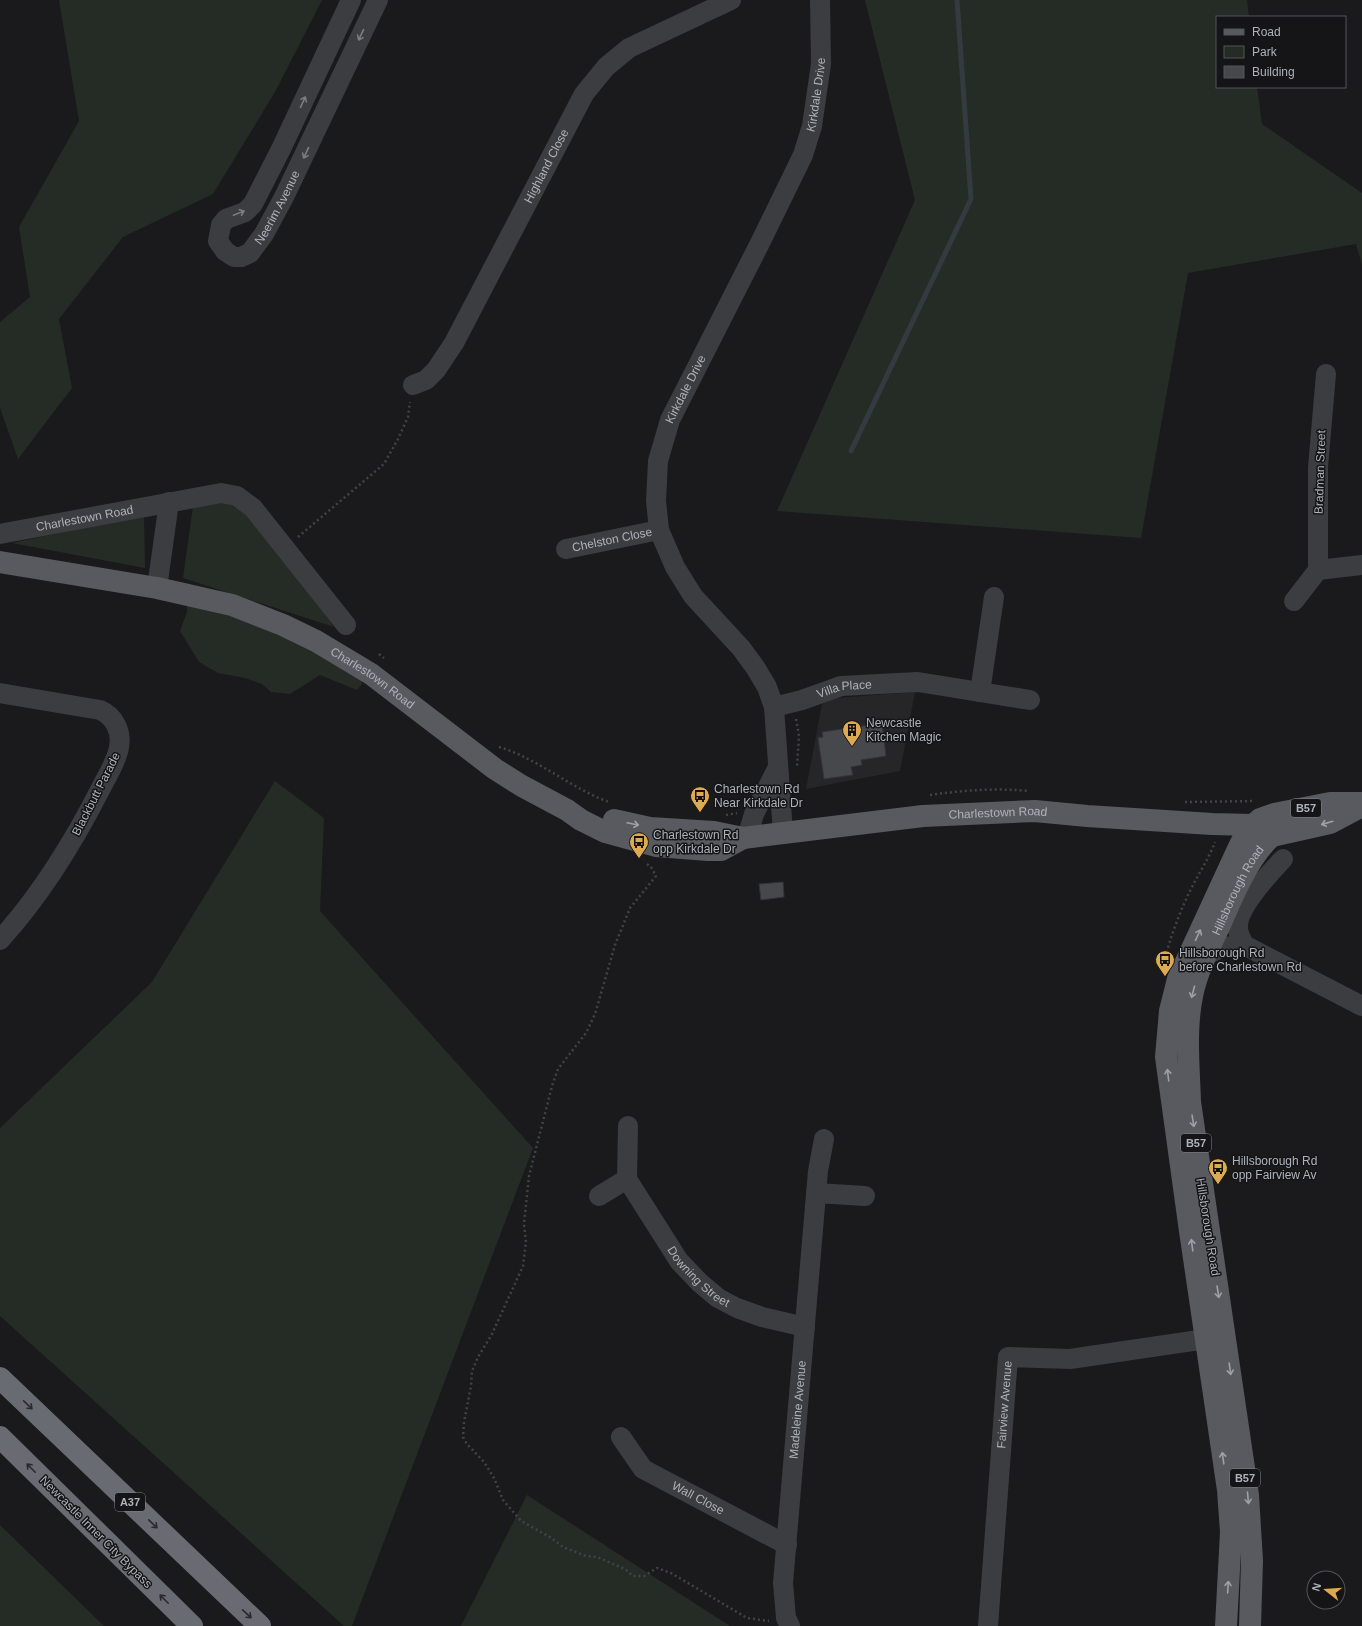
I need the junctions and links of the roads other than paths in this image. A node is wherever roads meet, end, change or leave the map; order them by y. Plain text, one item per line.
1 (352, 0) edge
2 (378, 0) edge
3 (731, 0) edge
4 (820, 0) edge
5 (1326, 374) dead end
6 (413, 385) road end
7 (169, 502) junction
8 (659, 530) junction
9 (0, 534) edge
10 (566, 549) dead end
11 (0, 562) edge
12 (1362, 565) edge
13 (1318, 570) junction
14 (157, 588) junction
15 (994, 597) dead end
16 (1294, 601) dead end
17 (346, 625) dead end
18 (980, 692) junction
19 (0, 693) edge
20 (1030, 700) dead end
21 (774, 707) junction
22 (778, 767) junction
23 (1362, 803) edge
24 (1362, 806) edge
25 (1253, 825) junction
26 (783, 833) junction
27 (1278, 834) junction
28 (745, 838) junction
29 (1283, 859) dead end
30 (0, 940) edge
31 (1244, 945) junction
32 (1206, 955) junction
33 (1362, 1006) edge
34 (628, 1126) dead end
35 (824, 1139) dead end
36 (627, 1179) junction
37 (816, 1193) junction
38 (599, 1196) dead end
39 (865, 1196) dead end
40 (805, 1327) junction
41 (1206, 1339) junction
42 (0, 1378) edge
43 (0, 1437) edge
44 (621, 1438) dead end
45 (787, 1545) junction
46 (789, 1623) edge
47 (192, 1626) edge
48 (260, 1626) edge
49 (988, 1626) edge
50 (1226, 1626) edge
51 (1250, 1626) edge

2 -> 1 street, Neerim Avenue
3 - 6 street, Highland Close
4 - 8 street, Kirkdale Drive
5 - 13 street, Bradman Street
7 - 9 street, Charlestown Road
7 - 14 street
7 - 17 street, Charlestown Road
8 - 10 street, Chelston Close
8 - 21 street, Kirkdale Drive
11 - 14 main road, Charlestown Road
12 - 13 street
13 - 16 street
14 - 28 main road, Charlestown Road
15 - 18 street
18 - 20 street, Villa Place
18 - 21 street, Villa Place
19 - 30 street, Blackbutt Parade
21 - 22 street, Kirkdale Drive
22 - 26 street, Kirkdale Drive
22 - 28 street
23 - 25 main road, Charlestown Road / B57
24 -> 27 main road, B57
25 - 26 main road, Charlestown Road
25 - 27 main road, Charlestown Road
41 -> 25 main road, Hillsborough Road / B57
26 - 28 main road, Charlestown Road
27 - 32 main road, Hillsborough Road / B57
29 - 31 street
31 - 32 street
31 - 33 street
32 -> 51 main road, Hillsborough Road / B57
34 - 36 street
35 - 37 street, Madeleine Avenue
36 - 38 street
36 - 40 street, Downing Street
37 - 39 street
37 - 40 street, Madeleine Avenue
40 - 45 street, Madeleine Avenue
41 - 49 street, Fairview Avenue
50 -> 41 main road, B57
42 -> 48 highway, A37
47 -> 43 highway, Newcastle Inner City Bypass
44 - 45 street, Wall Close
45 - 46 street, Madeleine Avenue

